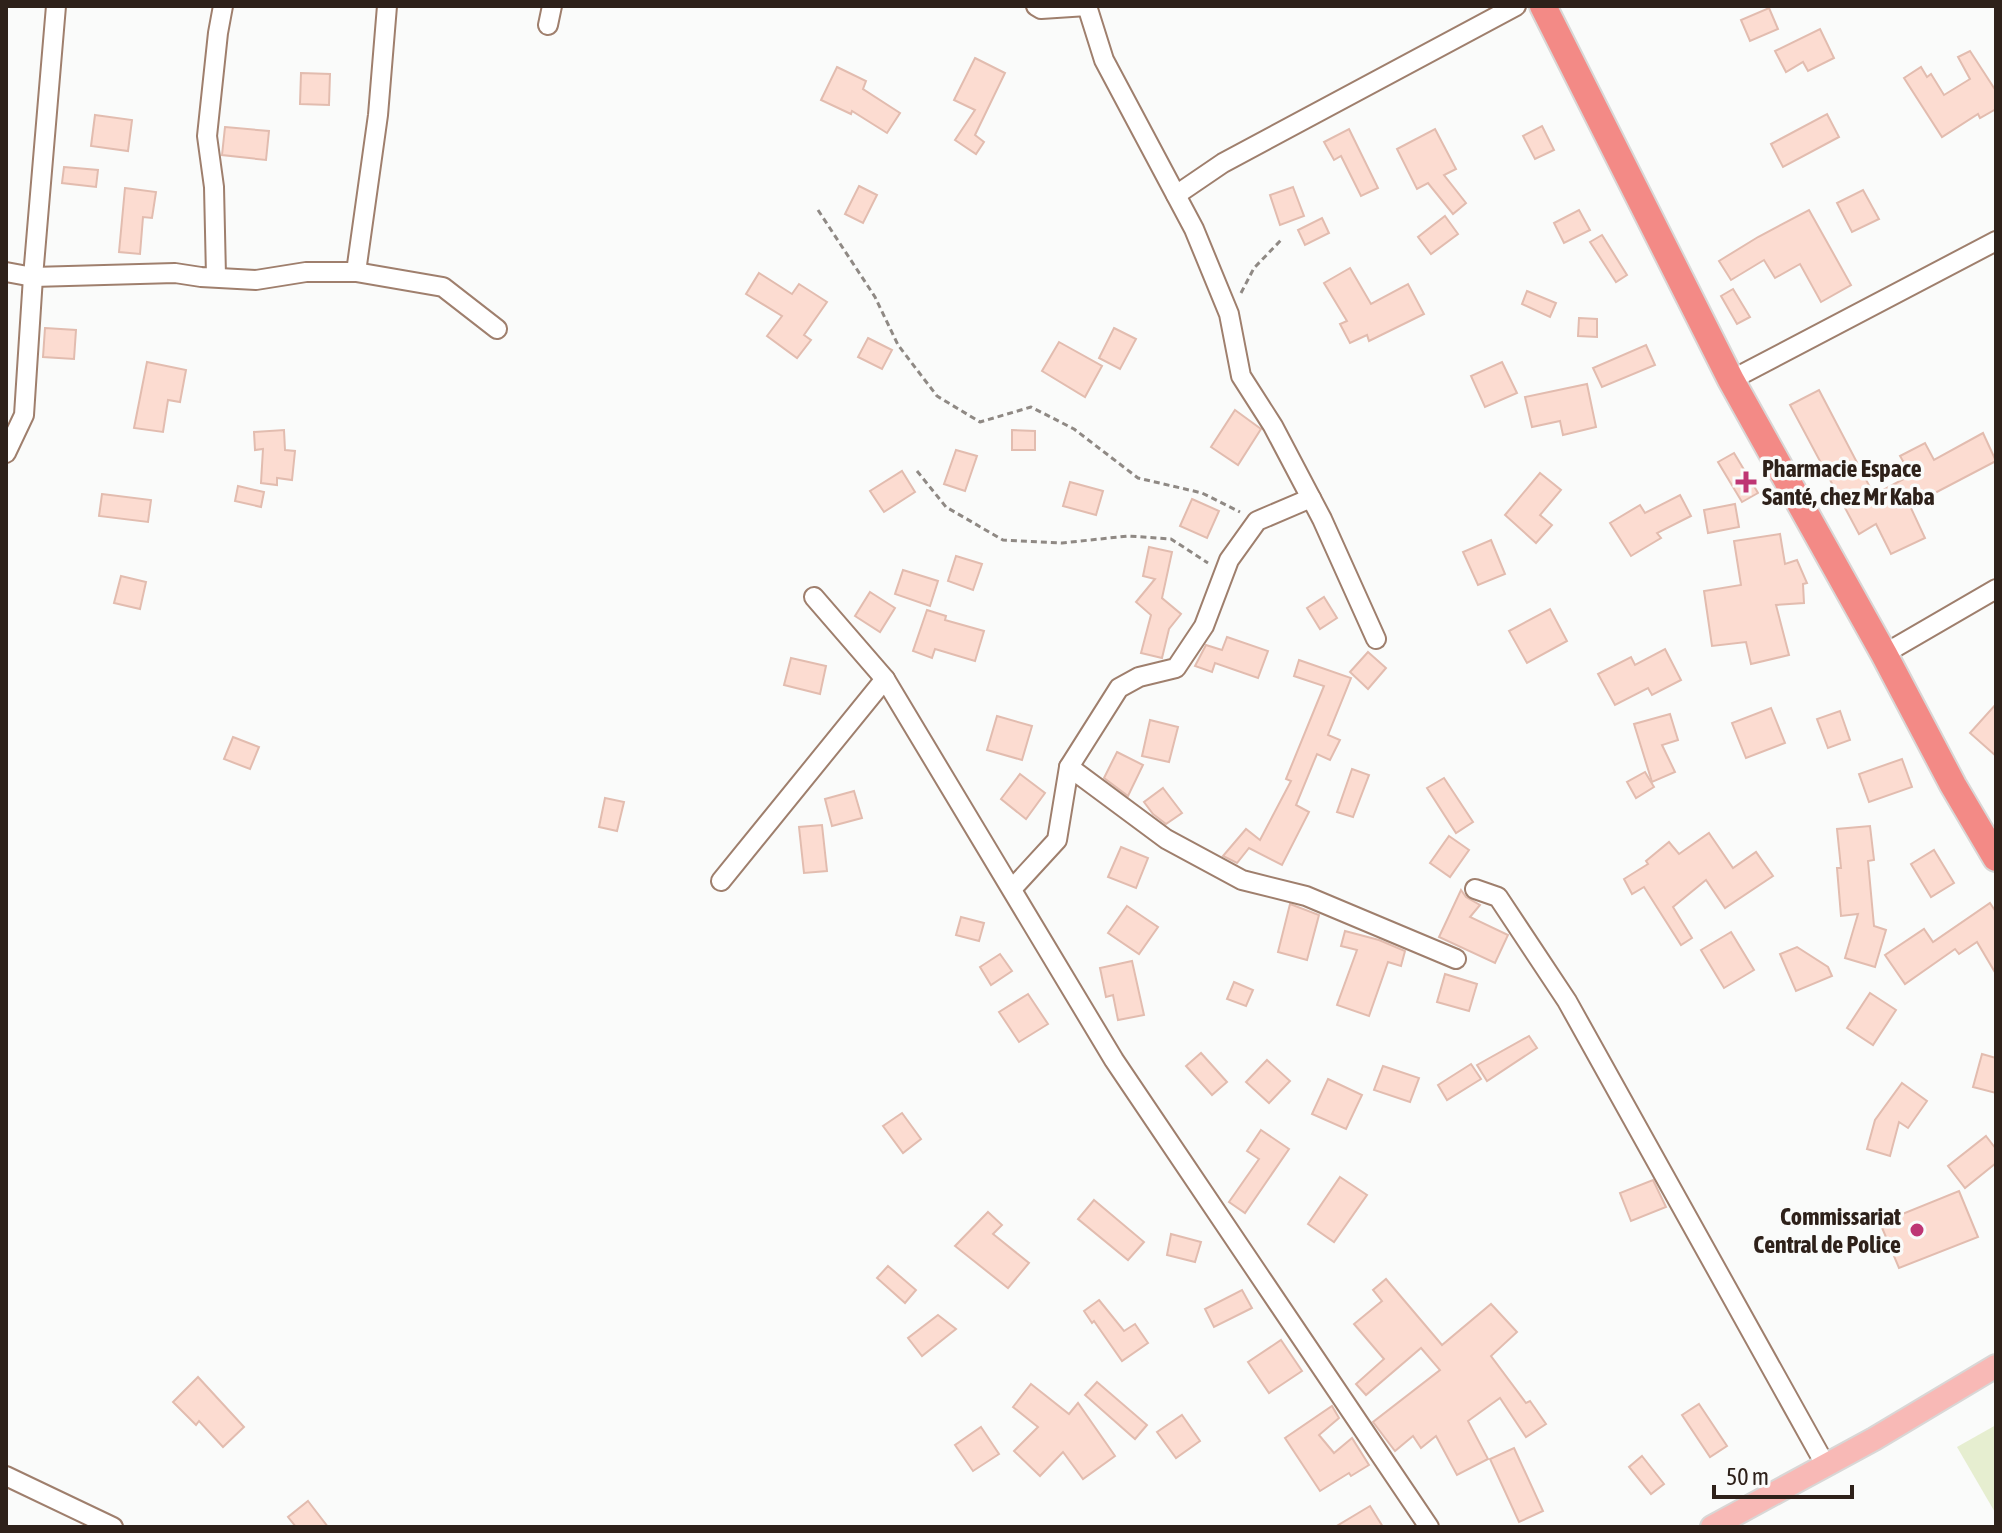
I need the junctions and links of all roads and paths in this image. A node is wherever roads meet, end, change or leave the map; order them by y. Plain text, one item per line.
1 (56, 6) edge
2 (223, 6) edge
3 (387, 6) edge
4 (1036, 6) edge
5 (1087, 6) edge
6 (1516, 6) edge
7 (1543, 6) edge
8 (1176, 195) junction
9 (818, 210) dead end
10 (1283, 238) dead end
11 (1996, 241) edge
12 (6, 272) edge
13 (356, 272) junction
14 (216, 276) junction
15 (33, 277) junction
16 (1229, 314) junction
17 (497, 329) dead end
18 (1731, 380) junction
19 (6, 453) edge
20 (917, 471) dead end
21 (1311, 498) junction
22 (1257, 521) junction
23 (1224, 573) junction
24 (1996, 589) edge
25 (814, 597) dead end
26 (1376, 639) dead end
27 (1884, 654) junction
28 (885, 679) junction
29 (1069, 767) junction
30 (1996, 858) edge
31 (721, 881) dead end
32 (1012, 889) junction
33 (1475, 889) dead end
34 (1456, 959) dead end
35 (1996, 1366) edge
36 (1826, 1466) junction
37 (6, 1476) edge
38 (113, 1527) edge
39 (1429, 1527) edge
40 (1712, 1527) edge

1 - 15 street
2 - 14 street
3 - 13 street
4 - 5 street
5 - 8 street
6 - 8 street
7 - 18 highway
8 - 16 street
9 - 22 path
10 - 16 path
11 - 18 street
12 - 15 street
13 - 14 street
13 - 17 street
14 - 15 street
15 - 19 street
16 - 21 street
18 - 27 highway
20 - 23 path
21 - 22 street
21 - 26 street
22 - 23 street
23 - 29 street
24 - 27 street
25 - 28 street
27 - 30 highway
28 - 31 street
28 - 32 street
29 - 32 street
29 - 34 street
32 - 39 street
33 - 36 street
35 - 36 main road
36 - 40 main road
37 - 38 street

